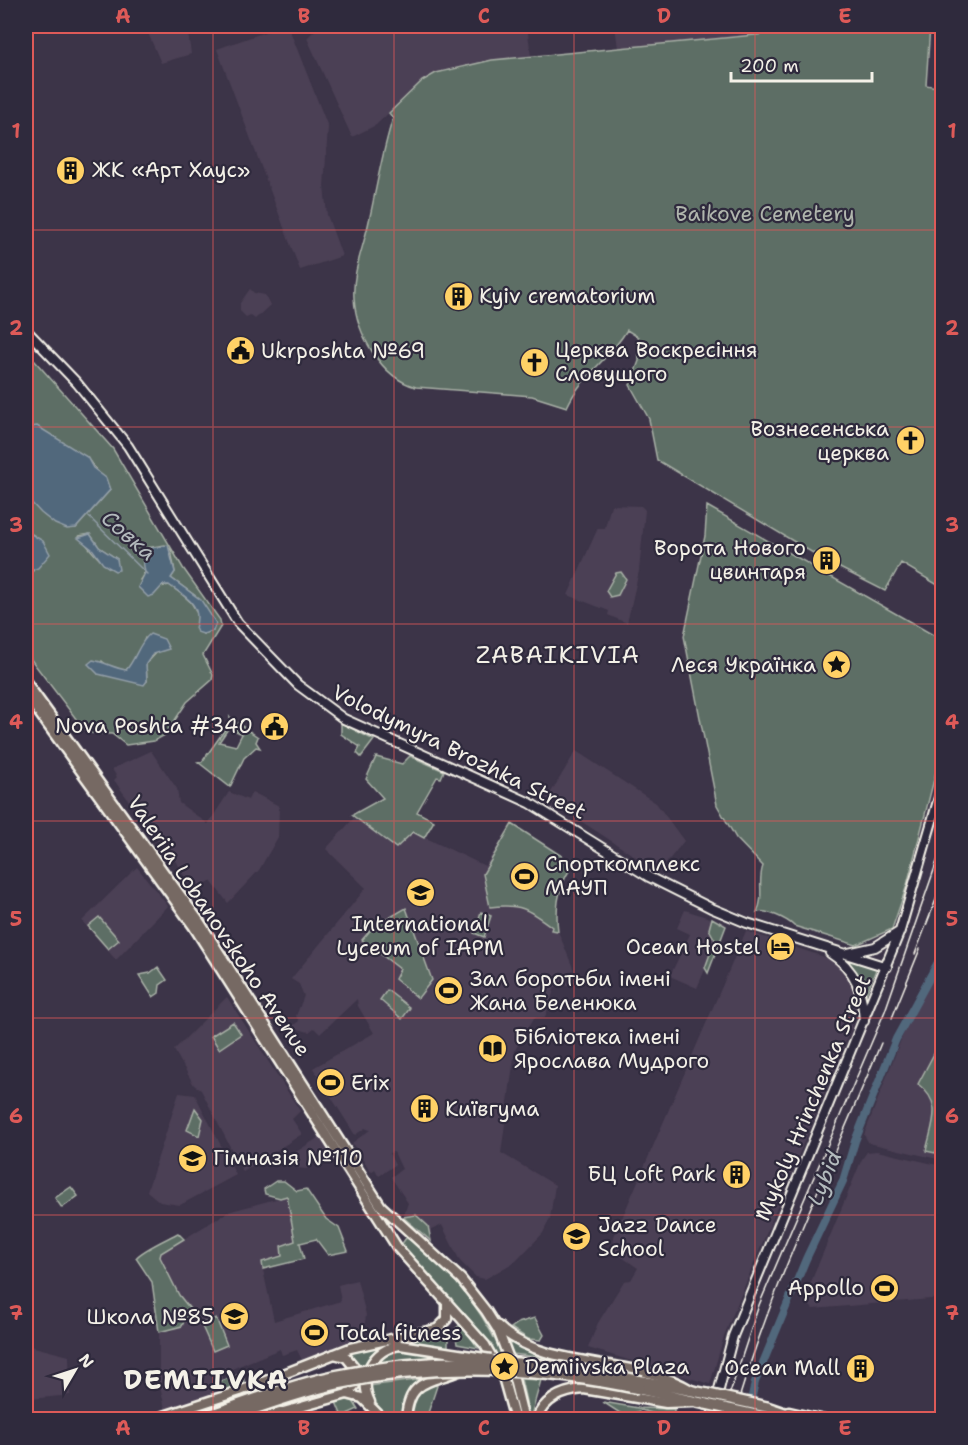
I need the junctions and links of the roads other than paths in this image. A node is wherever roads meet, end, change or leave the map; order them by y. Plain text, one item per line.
1 (26, 330) edge
2 (26, 682) edge
3 (26, 695) edge
4 (942, 787) edge
5 (900, 931) junction
6 (822, 947) junction
7 (844, 954) junction
8 (887, 967) junction
9 (864, 1024) junction
10 (413, 1234) junction
11 (397, 1247) junction
12 (447, 1301) junction
13 (494, 1322) junction
14 (379, 1339) junction
15 (400, 1345) junction
16 (332, 1354) junction
17 (500, 1360) junction
18 (463, 1370) junction
19 (640, 1385) junction
20 (693, 1391) junction
21 (347, 1394) junction
22 (707, 1399) junction
23 (695, 1401) junction
24 (371, 1405) junction
25 (783, 1412) junction
26 (222, 1416) edge
27 (769, 1418) edge
28 (152, 1419) edge
29 (193, 1419) edge
30 (255, 1419) edge
31 (384, 1419) edge
32 (406, 1419) edge
33 (515, 1419) edge
34 (524, 1419) edge
35 (536, 1419) edge
36 (711, 1419) edge
37 (805, 1419) edge
38 (824, 1419) edge

1 - 6 main road, Volodymyra Brozhka Street
2 - 10 main road, Valeriia Lobanovskoho Avenue
3 - 11 main road, Valeriia Lobanovskoho Avenue
4 - 5 main road, Mykoly Hrinchenka Street
5 - 7 main road
5 - 8 main road, Mykoly Hrinchenka Street
6 - 7 main road, Volodymyra Brozhka Street
6 - 9 main road
7 - 8 main road, Volodymyra Brozhka Street
8 - 9 main road, Mykoly Hrinchenka Street
9 - 36 main road, Mykoly Hrinchenka Street
10 - 11 main road
10 - 13 main road, Valeriia Lobanovskoho Avenue
11 - 12 main road, Valeriia Lobanovskoho Avenue
12 - 14 main road
12 - 33 main road
13 - 20 main road
13 - 34 main road
14 - 15 main road
14 - 16 main road
15 - 17 main road, bridge
15 - 24 main road
16 - 21 main road
16 - 28 main road
17 - 19 highway, bridge
17 - 26 highway, bridge
18 - 19 highway, bridge
18 - 26 highway, bridge
18 - 32 main road
19 - 20 highway
19 - 23 highway
20 - 22 highway
21 - 24 main road
21 - 30 main road
22 - 23 highway
22 - 25 highway, bridge
22 - 27 highway, bridge
23 - 35 main road
24 - 31 main road
25 - 37 highway
25 - 38 main road
26 - 29 highway

